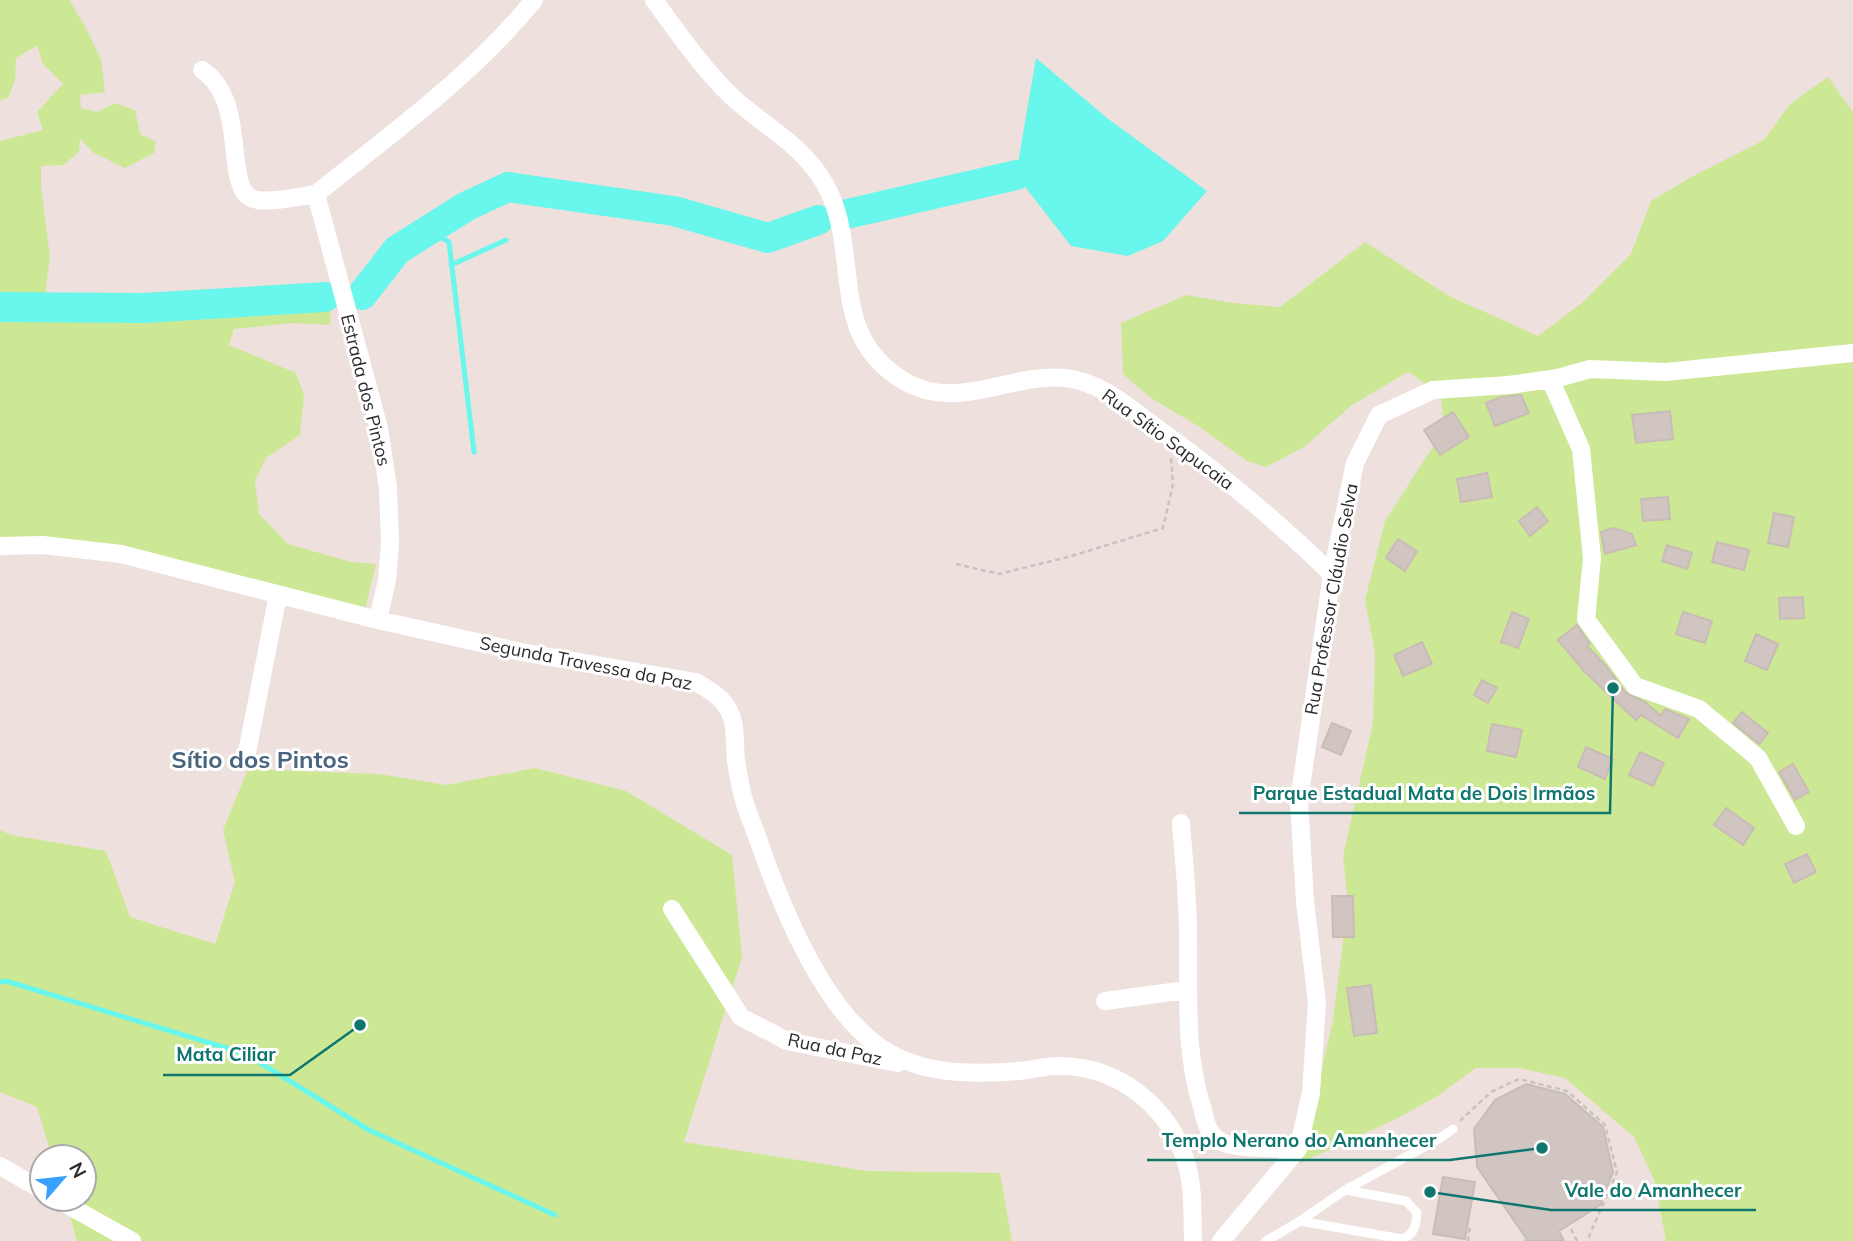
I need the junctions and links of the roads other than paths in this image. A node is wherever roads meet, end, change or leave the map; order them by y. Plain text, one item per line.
1 (534, 0) edge
2 (654, 0) edge
3 (202, 70) dead end
4 (316, 194) junction
5 (1853, 353) edge
6 (1550, 379) junction
7 (0, 546) edge
8 (1332, 574) junction
9 (278, 596) junction
10 (377, 620) junction
11 (246, 757) dead end
12 (1181, 823) dead end
13 (1796, 826) dead end
14 (672, 909) dead end
15 (1186, 990) junction
16 (1105, 1001) dead end
17 (934, 1070) junction
18 (1453, 1129) road end
19 (1298, 1149) junction
20 (0, 1166) edge
21 (28, 1182) edge
22 (1345, 1191) junction
23 (82, 1213) edge
24 (1300, 1221) junction
25 (132, 1241) edge
26 (1192, 1241) edge
27 (1221, 1241) edge
28 (1266, 1241) edge

1 - 4 street
2 - 8 street, Rua Sítio Sapucaia
3 - 4 street
4 - 10 street, Estrada dos Pintos
5 - 6 street, Rua Professor Cláudio Selva
6 - 8 street, Rua Professor Cláudio Selva
6 - 13 street
7 - 9 street
8 - 19 street, Rua Professor Cláudio Selva
9 - 10 street
9 - 11 street
10 - 17 street, Segunda Travessa da Paz
12 - 15 street
14 - 17 street, Rua da Paz
15 - 16 street
15 - 19 street
17 - 26 street, Segunda Travessa da Paz
18 - 22 lane
19 - 27 street, Rua Professor Cláudio Selva
20 - 21 street
22 - 24 lane
22 - 24 lane
23 - 25 street
24 - 28 lane

